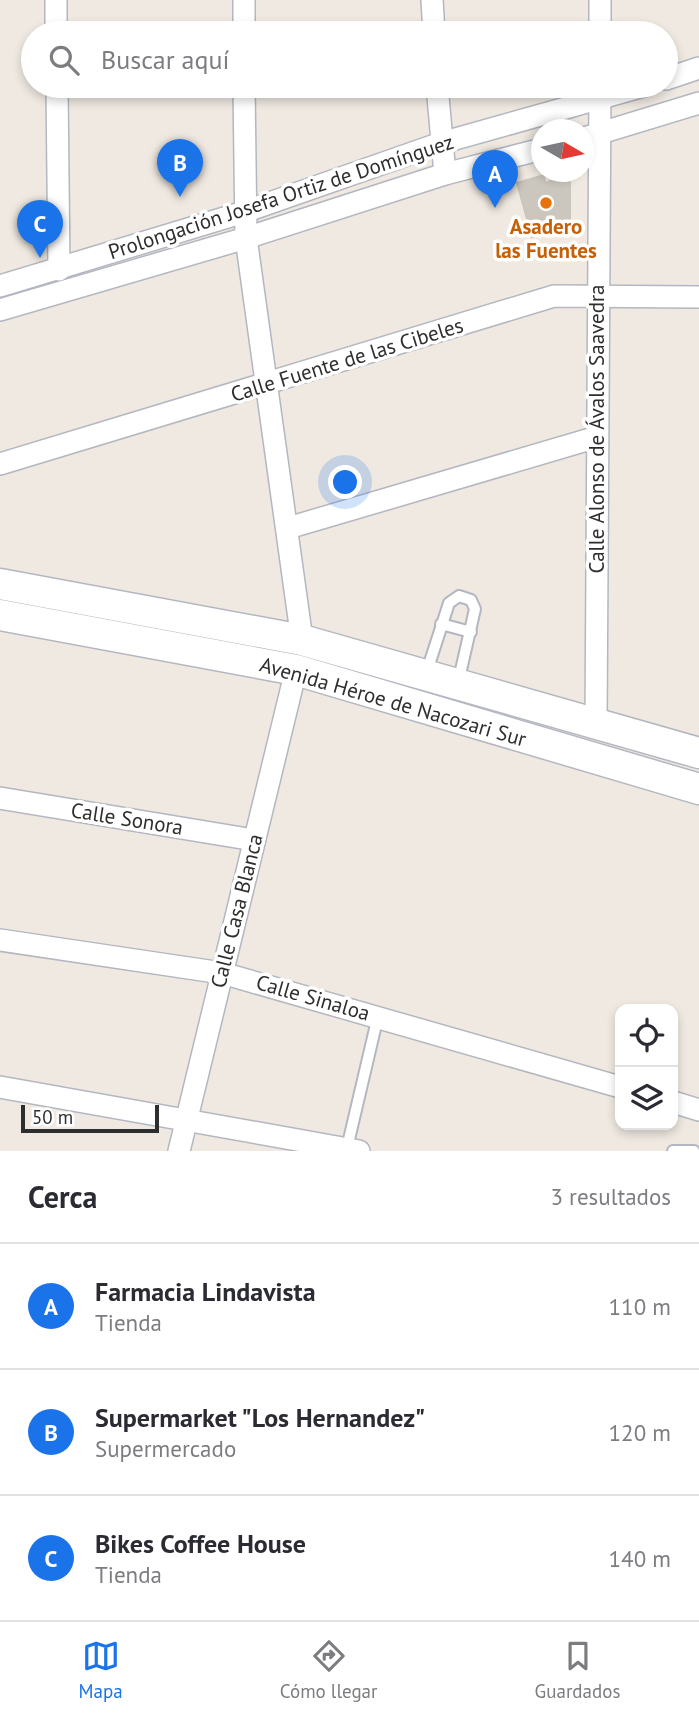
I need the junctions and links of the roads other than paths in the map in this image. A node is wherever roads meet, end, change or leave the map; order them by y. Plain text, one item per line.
1 (56, 0) edge
2 (244, 0) edge
3 (432, 0) edge
4 (600, 0) edge
5 (56, 21) edge
6 (244, 21) edge
7 (433, 21) edge
8 (600, 21) edge
9 (699, 68) edge
10 (678, 75) edge
11 (57, 98) edge
12 (244, 98) edge
13 (438, 98) edge
14 (584, 98) edge
15 (599, 98) edge
16 (699, 103) edge
17 (594, 122) edge
18 (594, 135) edge
19 (441, 143) junction
20 (531, 152) edge
21 (445, 174) junction
22 (593, 182) edge
23 (244, 212) junction
24 (246, 238) junction
25 (59, 270) junction
26 (0, 286) edge
27 (598, 295) junction
28 (699, 297) edge
29 (0, 310) edge
30 (267, 386) junction
31 (597, 438) junction
32 (0, 464) edge
33 (288, 528) junction
34 (0, 584) edge
35 (0, 615) edge
36 (441, 624) junction
37 (471, 632) junction
38 (302, 640) junction
39 (296, 670) junction
40 (411, 671) junction
41 (458, 684) junction
42 (596, 725) junction
43 (699, 753) edge
44 (699, 789) edge
45 (0, 798) edge
46 (254, 840) junction
47 (0, 940) edge
48 (222, 973) junction
49 (378, 1016) junction
50 (615, 1086) edge
51 (0, 1087) edge
52 (678, 1104) edge
53 (699, 1110) edge
54 (186, 1118) junction
55 (343, 1149) edge
56 (179, 1151) edge
57 (673, 1151) edge
58 (694, 1151) edge

1 - 5 street
2 - 6 street
3 - 7 street
4 - 8 street
9 - 10 street
11 - 25 street
12 - 23 street
13 - 19 street
14 - 19 street, Prolongación Josefa Ortiz de Domínguez
15 - 17 street, Calle Alonso de Ávalos Saavedra
16 - 18 street
19 - 21 street
19 - 23 street, Prolongación Josefa Ortiz de Domínguez
20 - 21 street, Prolongación Josefa Ortiz de Domínguez
21 - 24 street, Prolongación Josefa Ortiz de Domínguez
22 - 27 street, Calle Alonso de Ávalos Saavedra
23 - 24 street
23 - 25 street, Prolongación Josefa Ortiz de Domínguez
24 - 29 street, Prolongación Josefa Ortiz de Domínguez
24 - 30 street
25 - 26 street, Prolongación Josefa Ortiz de Domínguez
27 - 28 street, Calle Fuente de las Cibeles
27 - 30 street, Calle Fuente de las Cibeles
27 - 31 street, Calle Alonso de Ávalos Saavedra
30 - 32 street, Calle Fuente de las Cibeles
30 - 33 street
31 - 33 street
31 - 42 street, Calle Alonso de Ávalos Saavedra
33 - 38 street
34 - 38 main road, Avenida Héroe de Nacozari Sur
35 - 39 main road, Avenida Héroe de Nacozari Sur
36 - 37 lane
36 - 37 lane
36 - 40 lane
37 - 41 lane
38 - 40 main road, Avenida Héroe de Nacozari Sur
39 - 40 main road
39 - 44 main road, Avenida Héroe de Nacozari Sur
39 - 46 street, Calle Casa Blanca
40 - 41 main road, Avenida Héroe de Nacozari Sur
41 - 42 main road, Avenida Héroe de Nacozari Sur
42 - 43 main road, Avenida Héroe de Nacozari Sur
45 - 46 street, Calle Sonora
46 - 48 street, Calle Casa Blanca
47 - 48 street, Calle Sinaloa
48 - 49 street, Calle Sinaloa
48 - 54 street, Calle Casa Blanca
49 - 50 street, Calle Sinaloa
49 - 55 lane
51 - 54 street
52 - 53 street
54 - 55 street
54 - 56 street, Calle Casa Blanca
57 - 58 lane

